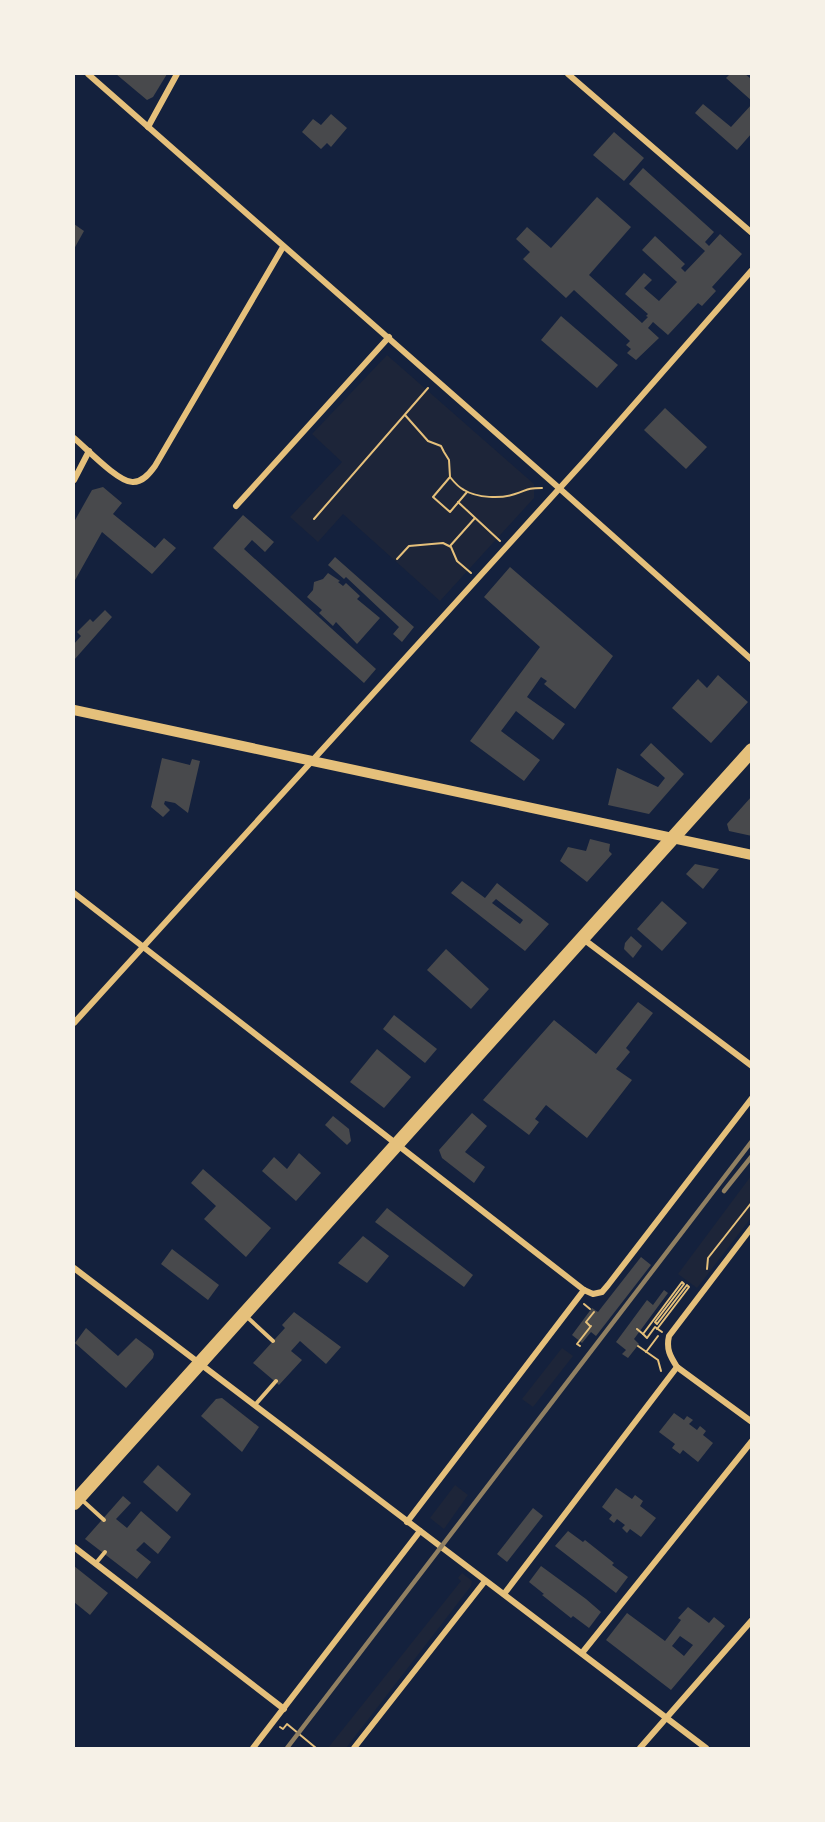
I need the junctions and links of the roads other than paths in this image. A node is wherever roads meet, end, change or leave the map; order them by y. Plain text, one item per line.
1 (88, 74) edge
2 (177, 74) edge
3 (568, 74) edge
4 (148, 127) junction
5 (752, 233) edge
6 (283, 247) junction
7 (752, 270) edge
8 (389, 338) junction
9 (74, 438) edge
10 (89, 451) junction
11 (74, 480) edge
12 (560, 488) junction
13 (236, 506) dead end
14 (752, 660) edge
15 (74, 710) edge
16 (752, 750) edge
17 (313, 762) junction
18 (671, 838) junction
19 (752, 855) edge
20 (74, 893) edge
21 (581, 938) junction
22 (143, 948) junction
23 (74, 1023) edge
24 (752, 1066) edge
25 (752, 1098) edge
26 (397, 1144) junction
27 (752, 1227) edge
28 (74, 1268) edge
29 (584, 1290) junction
30 (243, 1314) junction
31 (273, 1341) dead end
32 (199, 1362) junction
33 (677, 1367) junction
34 (276, 1381) dead end
35 (255, 1405) junction
36 (752, 1422) edge
37 (752, 1441) edge
38 (76, 1500) edge
39 (104, 1520) dead end
40 (407, 1522) junction
41 (420, 1531) junction
42 (74, 1547) edge
43 (105, 1552) dead end
44 (95, 1563) junction
45 (486, 1581) junction
46 (504, 1594) junction
47 (752, 1620) edge
48 (582, 1653) junction
49 (284, 1709) junction
50 (666, 1718) junction
51 (253, 1749) edge
52 (354, 1749) edge
53 (640, 1749) edge
54 (706, 1749) edge

1 - 4 street
2 - 4 street
3 - 5 street
4 - 6 street
6 - 8 street
6 - 10 street
7 - 12 street
8 - 12 street
8 - 13 street
9 - 10 street
10 - 11 street
12 - 14 street
12 - 17 street
15 - 17 street
16 - 18 main road
17 - 18 street
17 - 22 street
18 - 19 street
18 - 21 main road
20 - 22 street
21 - 24 street
21 - 26 main road
22 - 23 street
22 - 26 street
25 - 29 street
26 - 29 street
26 - 30 main road
27 - 33 street
28 - 32 street
29 - 40 street
30 - 31 lane
30 - 32 main road
32 - 35 street
32 - 38 main road
33 - 36 street
33 - 46 street
34 - 35 lane
35 - 40 street
37 - 48 street
38 - 39 lane
40 - 41 street
41 - 45 street
41 - 49 street
42 - 44 street
43 - 44 lane
44 - 49 street
45 - 46 street
45 - 52 street
46 - 48 street
47 - 50 street
48 - 50 street
49 - 51 street
50 - 53 street
50 - 54 street

